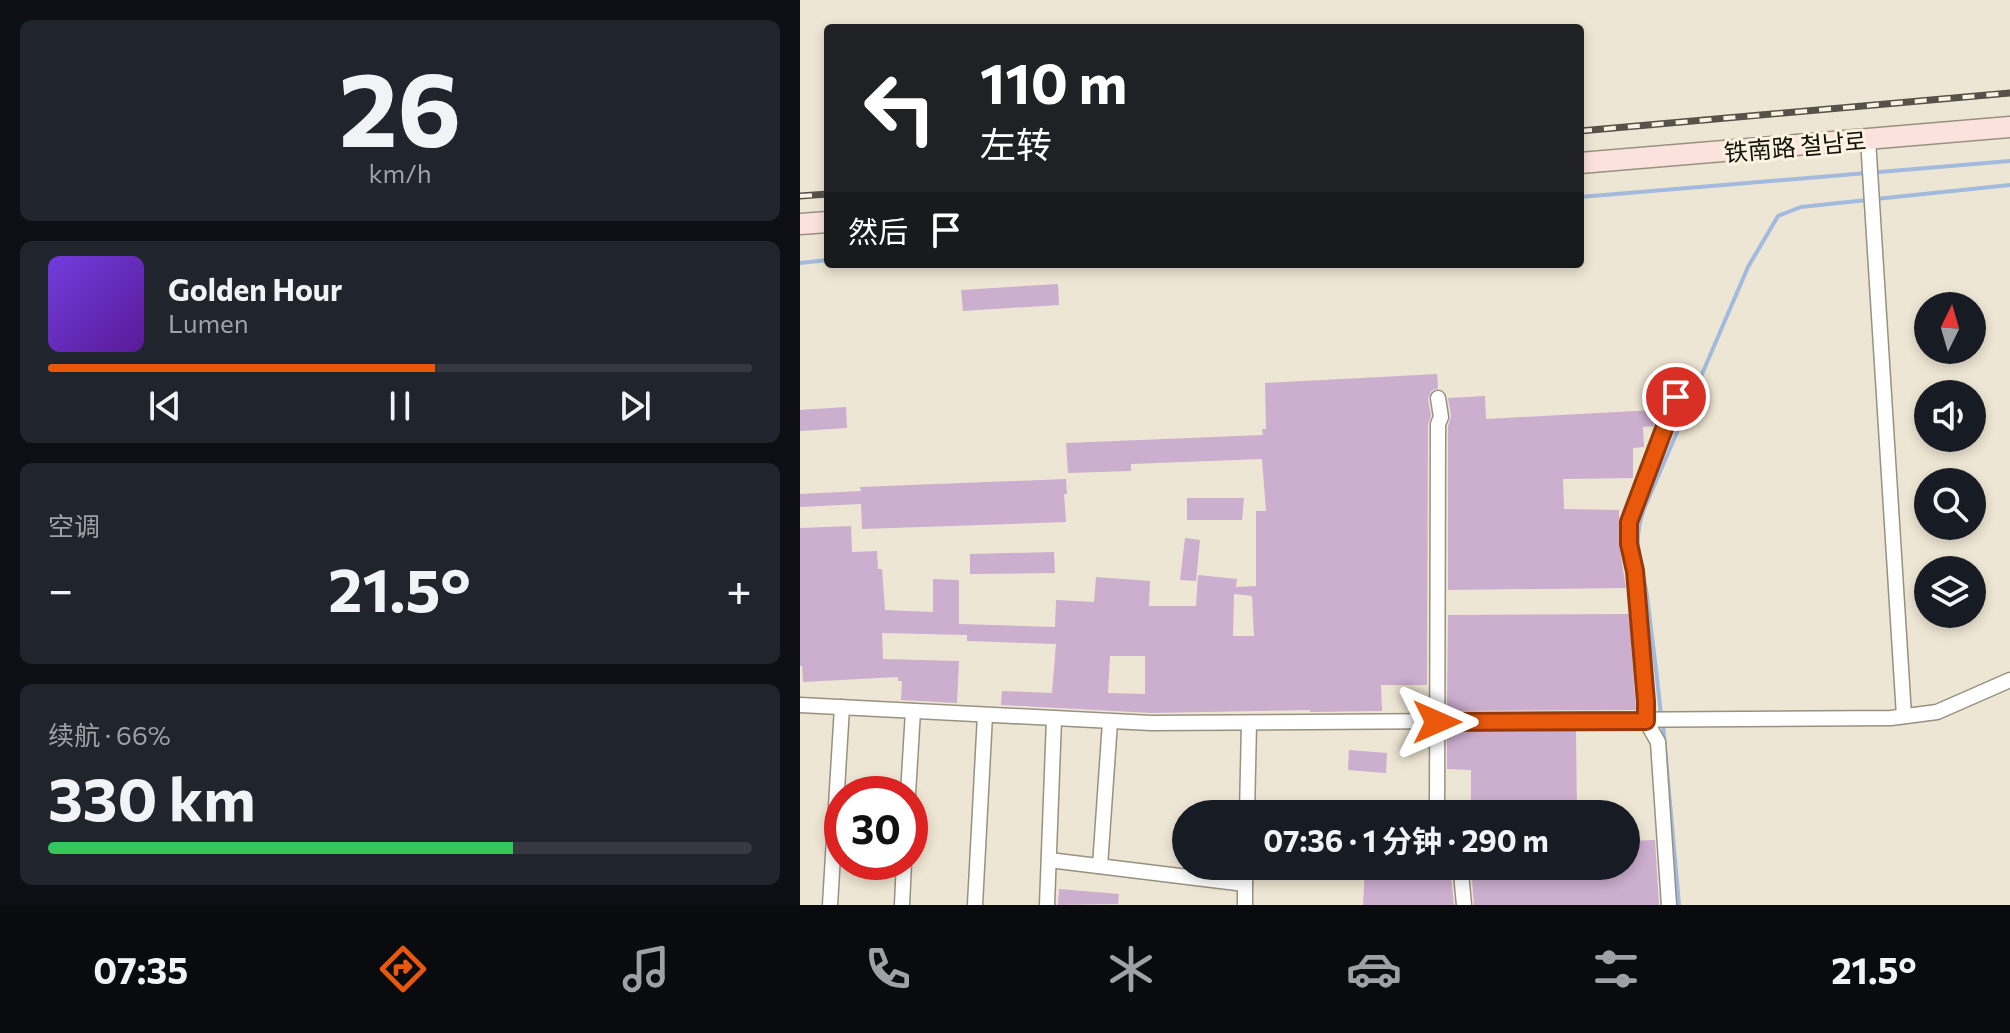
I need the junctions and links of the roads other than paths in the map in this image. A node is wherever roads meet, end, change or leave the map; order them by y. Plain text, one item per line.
1 (2010, 127) edge
2 (1868, 139) junction
3 (1584, 163) edge
4 (824, 222) edge
5 (800, 224) edge
6 (1676, 397) dead end
7 (1438, 398) dead end
8 (2010, 680) edge
9 (800, 705) edge
10 (842, 707) junction
11 (913, 711) junction
12 (985, 715) junction
13 (1904, 716) junction
14 (1054, 719) junction
15 (1658, 720) junction
16 (1110, 722) junction
17 (1437, 722) junction
18 (1249, 723) junction
19 (909, 776) edge
20 (1247, 800) edge
21 (1437, 800) edge
22 (1049, 860) junction
23 (1100, 866) junction
24 (903, 880) edge
25 (1245, 880) edge
26 (1462, 880) edge
27 (1245, 884) junction
28 (830, 905) edge
29 (902, 905) edge
30 (975, 905) edge
31 (1047, 905) edge
32 (1245, 905) edge
33 (1464, 905) edge
34 (1669, 905) edge

1 - 2 street, 铁南路 철남로
2 - 3 street, 铁南路 철남로
2 - 13 street
4 - 5 street
6 - 15 street
7 - 17 street
8 - 13 street
9 - 10 street
10 - 11 street
10 - 28 street
11 - 12 street
11 - 19 street
12 - 14 street
12 - 30 street
13 - 15 street
14 - 16 street
14 - 22 street
15 - 17 street
15 - 34 street
16 - 18 street
16 - 23 street
17 - 18 street
17 - 21 street
18 - 20 street
22 - 23 street
22 - 31 street
23 - 27 street
24 - 29 street
25 - 27 street
26 - 33 street
27 - 32 street

